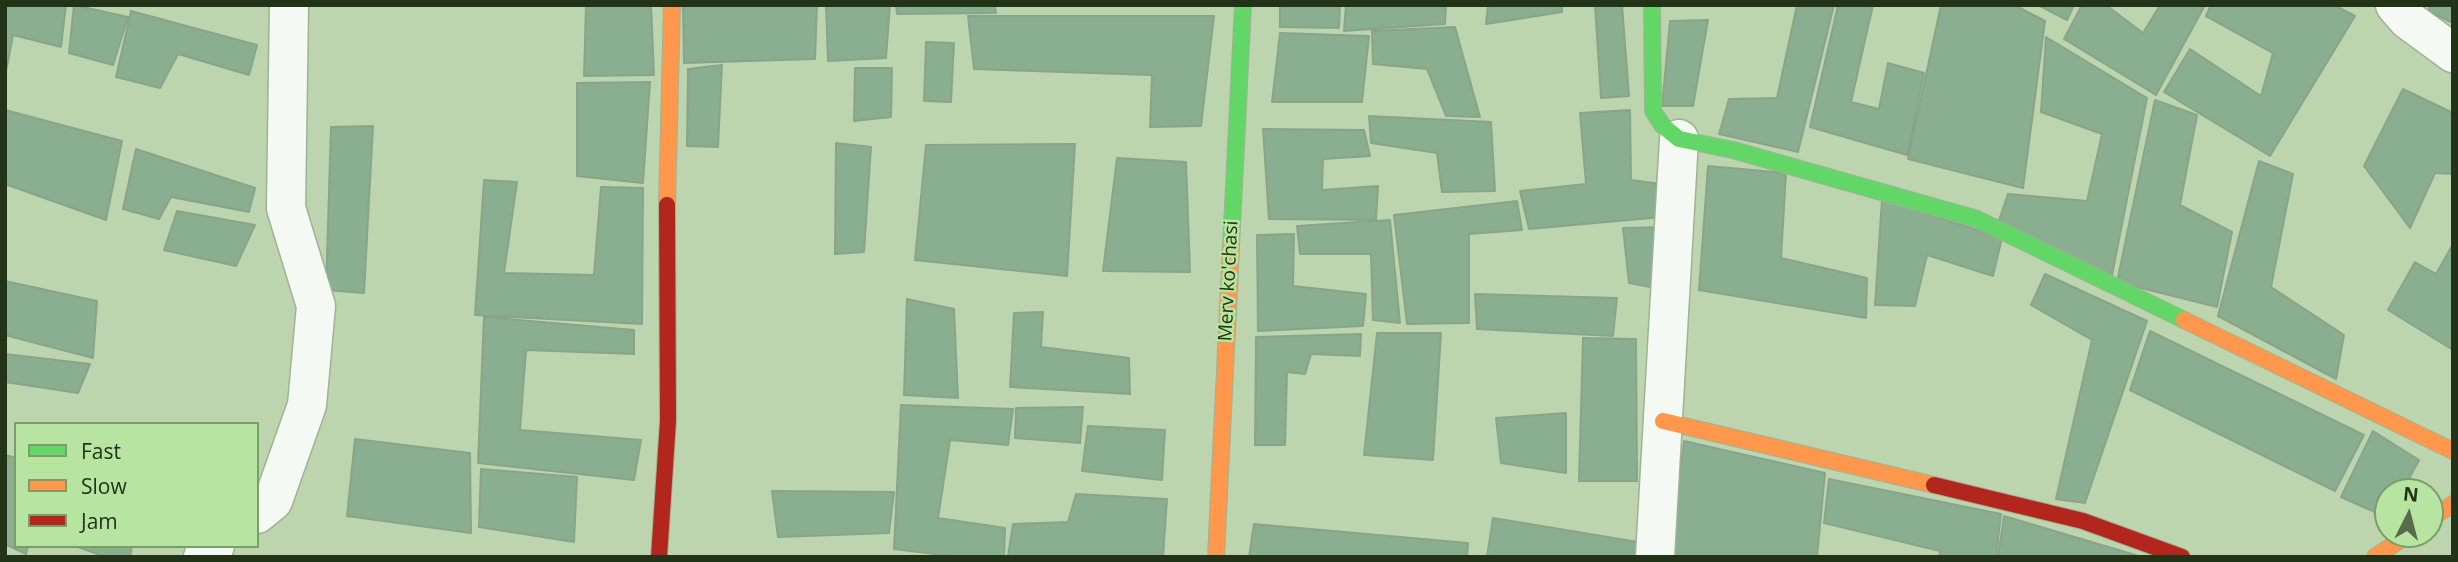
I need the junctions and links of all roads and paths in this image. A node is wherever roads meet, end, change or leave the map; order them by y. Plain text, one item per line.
1 (289, 5) edge
2 (672, 5) edge
3 (1243, 5) edge
4 (1652, 5) edge
5 (2395, 5) edge
6 (2453, 53) edge
7 (1679, 139) junction
8 (1663, 421) junction
9 (2453, 451) edge
10 (259, 512) edge
11 (659, 557) edge
12 (1216, 557) edge
13 (1655, 557) edge
14 (2182, 557) edge

1 - 10 street
2 - 11 street
3 - 12 street, Merv ko'chasi
4 - 7 street
5 - 6 street
7 - 8 street
7 - 9 street
8 - 13 street
8 - 14 street

